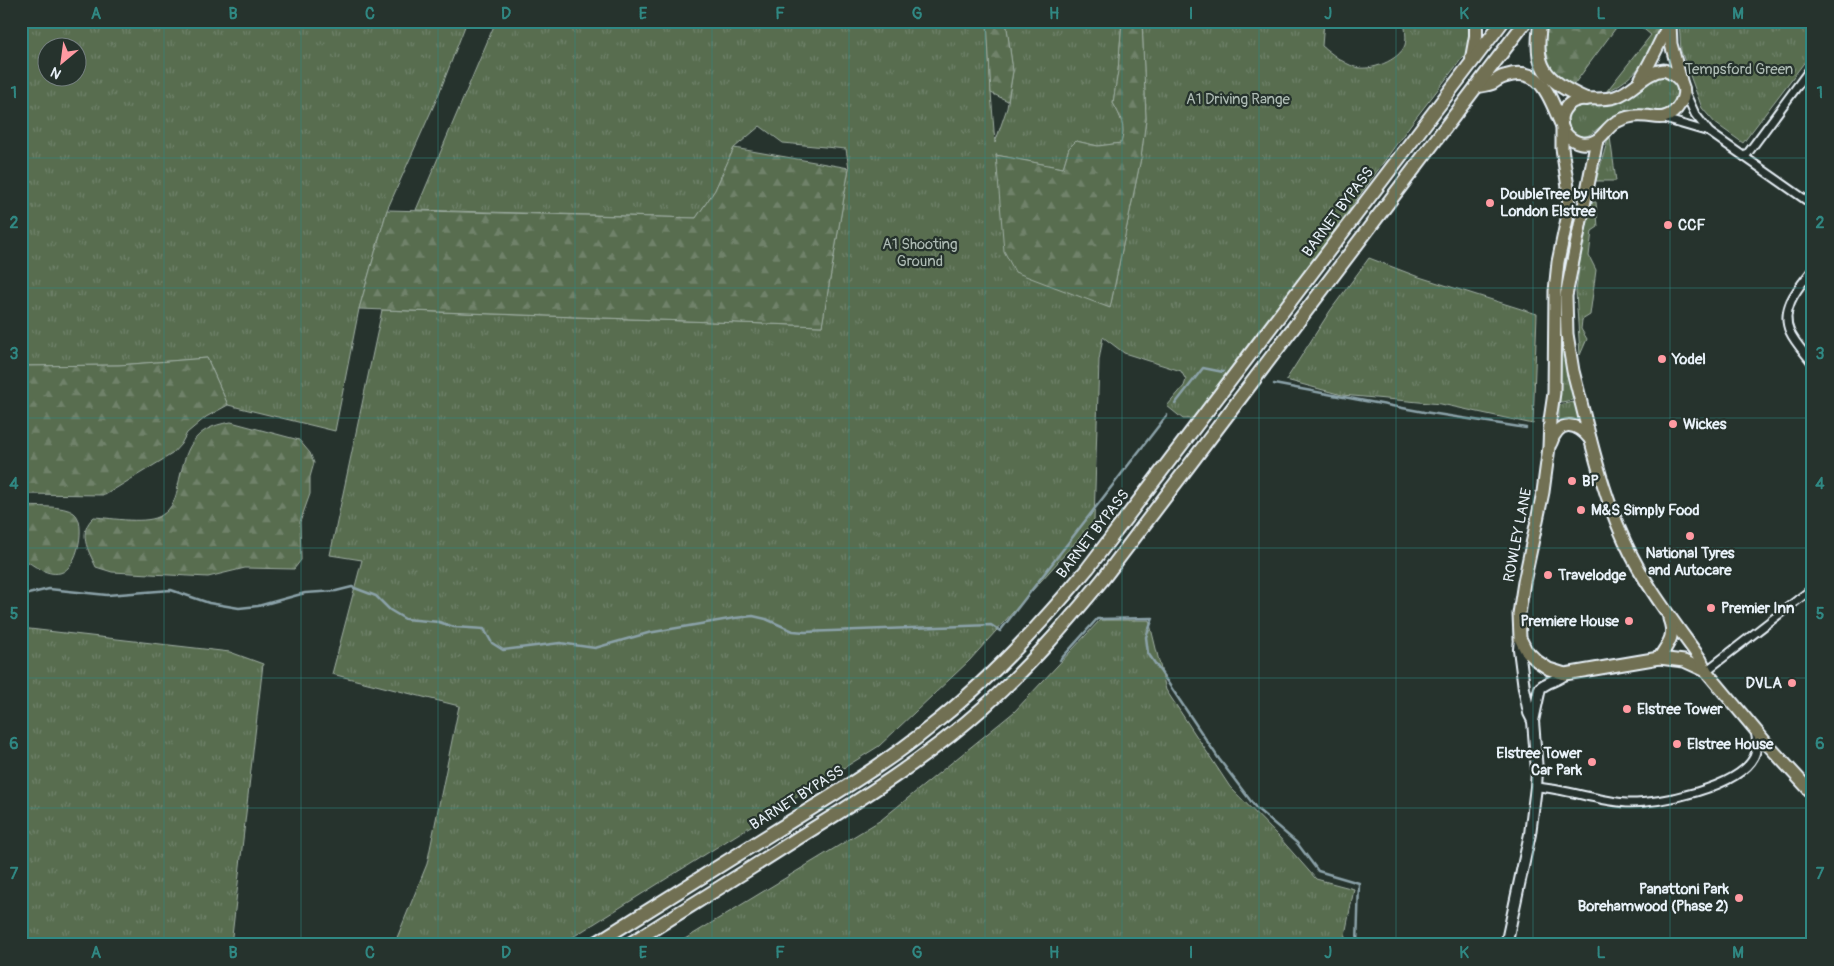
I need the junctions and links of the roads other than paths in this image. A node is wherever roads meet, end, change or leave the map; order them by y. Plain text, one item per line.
1 (1476, 21) edge
2 (1502, 21) edge
3 (1526, 21) edge
4 (1541, 21) edge
5 (1670, 22) edge
6 (1472, 62) junction
7 (1813, 65) edge
8 (1640, 80) junction
9 (1476, 87) junction
10 (1683, 87) junction
11 (1586, 99) junction
12 (1661, 118) junction
13 (1562, 126) junction
14 (1709, 132) junction
15 (1597, 140) junction
16 (1744, 157) junction
17 (1813, 205) edge
18 (1813, 268) edge
19 (1813, 364) edge
20 (1592, 442) junction
21 (1550, 446) junction
22 (1813, 588) edge
23 (1666, 610) junction
24 (1520, 638) junction
25 (1659, 658) junction
26 (1706, 671) junction
27 (1565, 674) junction
28 (1533, 722) junction
29 (1759, 734) junction
30 (1536, 787) junction
31 (1813, 794) edge
32 (592, 945) edge
33 (628, 945) edge
34 (1506, 945) edge

1 - 6 highway
2 - 6 highway, BARNET BYPASS
3 - 9 highway
4 - 11 highway
5 - 8 main road
5 - 10 main road
6 - 32 highway, BARNET BYPASS
7 - 16 street
8 - 10 main road
8 - 11 main road
9 - 13 highway
9 - 33 highway
10 - 12 main road
10 - 14 street
11 - 13 main road
12 - 14 street
12 - 15 main road
13 - 15 main road
13 - 21 main road, ROWLEY LANE
14 - 16 street
15 - 20 main road
16 - 17 street
18 - 19 street
20 - 21 main road
20 - 23 main road
21 - 24 main road, ROWLEY LANE
22 - 26 street
23 - 25 main road
23 - 26 main road
24 - 27 main road
24 - 28 street, ROWLEY LANE
25 - 26 main road
25 - 27 main road
26 - 29 main road
27 - 28 street
28 - 30 street, ROWLEY LANE
29 - 30 street
29 - 31 main road
30 - 34 street, ROWLEY LANE

